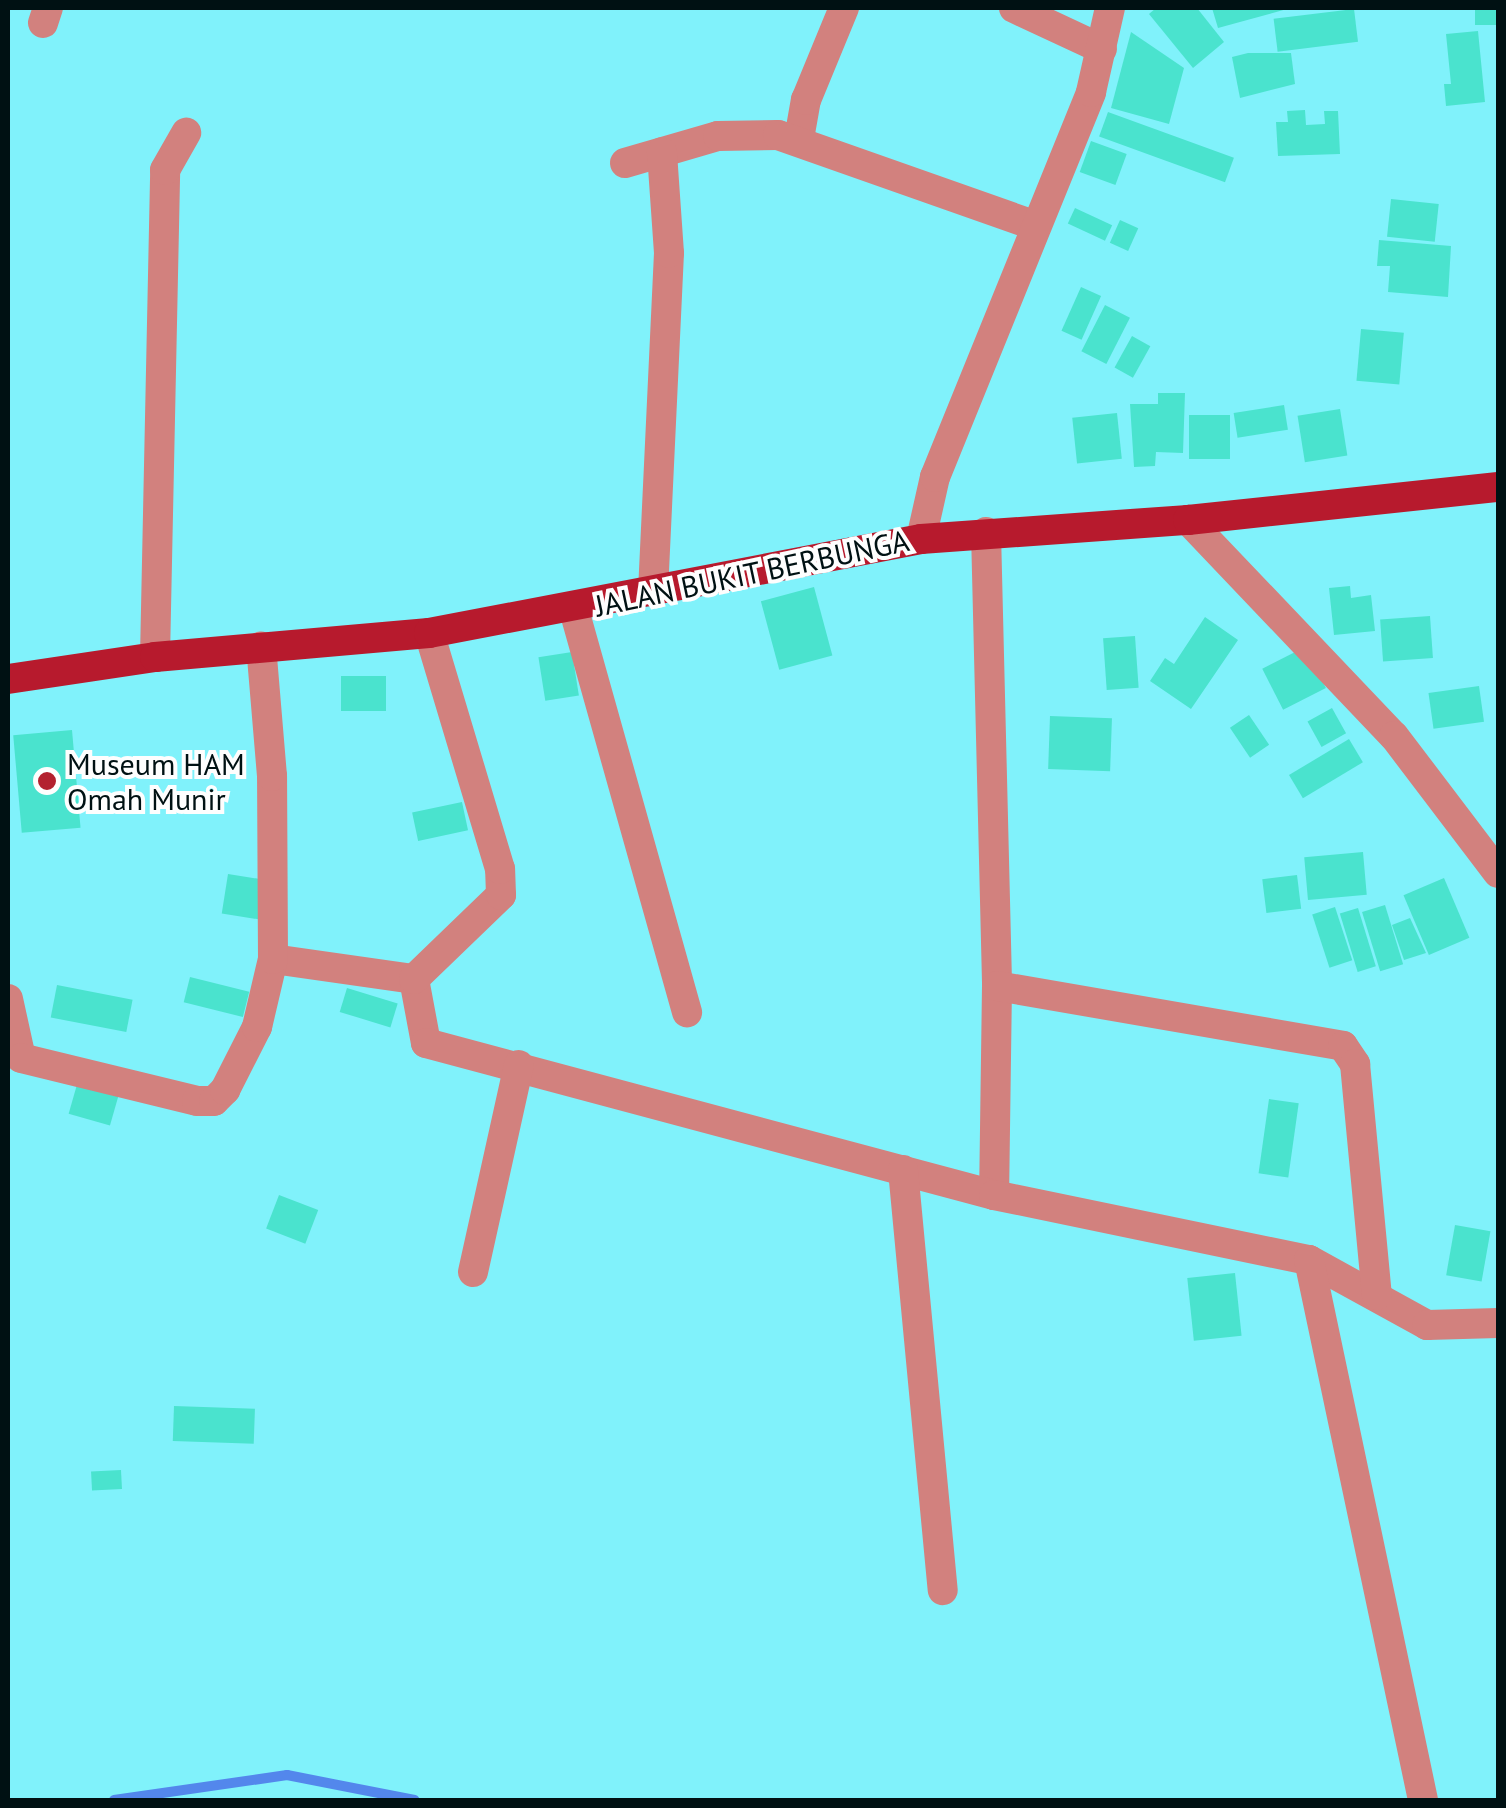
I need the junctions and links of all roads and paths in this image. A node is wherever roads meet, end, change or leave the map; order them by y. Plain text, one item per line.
1 (844, 8) edge
2 (1014, 8) edge
3 (1110, 8) edge
4 (1102, 49) junction
5 (186, 133) dead end
6 (799, 139) junction
7 (662, 152) junction
8 (625, 163) dead end
9 (1034, 226) junction
10 (1498, 487) edge
11 (1188, 520) junction
12 (986, 532) junction
13 (921, 539) junction
14 (652, 592) junction
15 (574, 610) junction
16 (429, 633) junction
17 (261, 646) junction
18 (155, 657) junction
19 (8, 679) edge
20 (1498, 873) edge
21 (272, 959) junction
22 (414, 979) junction
23 (997, 986) junction
24 (8, 1000) edge
25 (688, 1012) dead end
26 (519, 1065) junction
27 (902, 1170) junction
28 (994, 1194) junction
29 (1310, 1260) junction
30 (473, 1272) dead end
31 (1376, 1295) junction
32 (1498, 1324) edge
33 (944, 1590) dead end
34 (1423, 1800) edge

1 - 6 street
2 - 4 street
3 - 4 street
4 - 9 street
5 - 18 street
6 - 7 street
6 - 9 street
7 - 8 street
7 - 14 street
9 - 13 street
10 - 11 main road, JALAN BUKIT BERBUNGA
11 - 12 main road, JALAN BUKIT BERBUNGA
11 - 20 street
12 - 13 main road, JALAN BUKIT BERBUNGA
12 - 23 street
13 - 14 main road, JALAN BUKIT BERBUNGA
14 - 15 main road, JALAN BUKIT BERBUNGA
15 - 16 main road, JALAN BUKIT BERBUNGA
15 - 25 street
16 - 17 main road, JALAN BUKIT BERBUNGA
16 - 22 street
17 - 18 main road, JALAN BUKIT BERBUNGA
17 - 21 street
18 - 19 main road, JALAN BUKIT BERBUNGA
21 - 22 street
21 - 24 street
22 - 26 street
23 - 28 street
23 - 31 street
26 - 27 street
26 - 30 street
27 - 28 street
27 - 33 street
28 - 29 street
29 - 31 street
29 - 34 street
31 - 32 street

